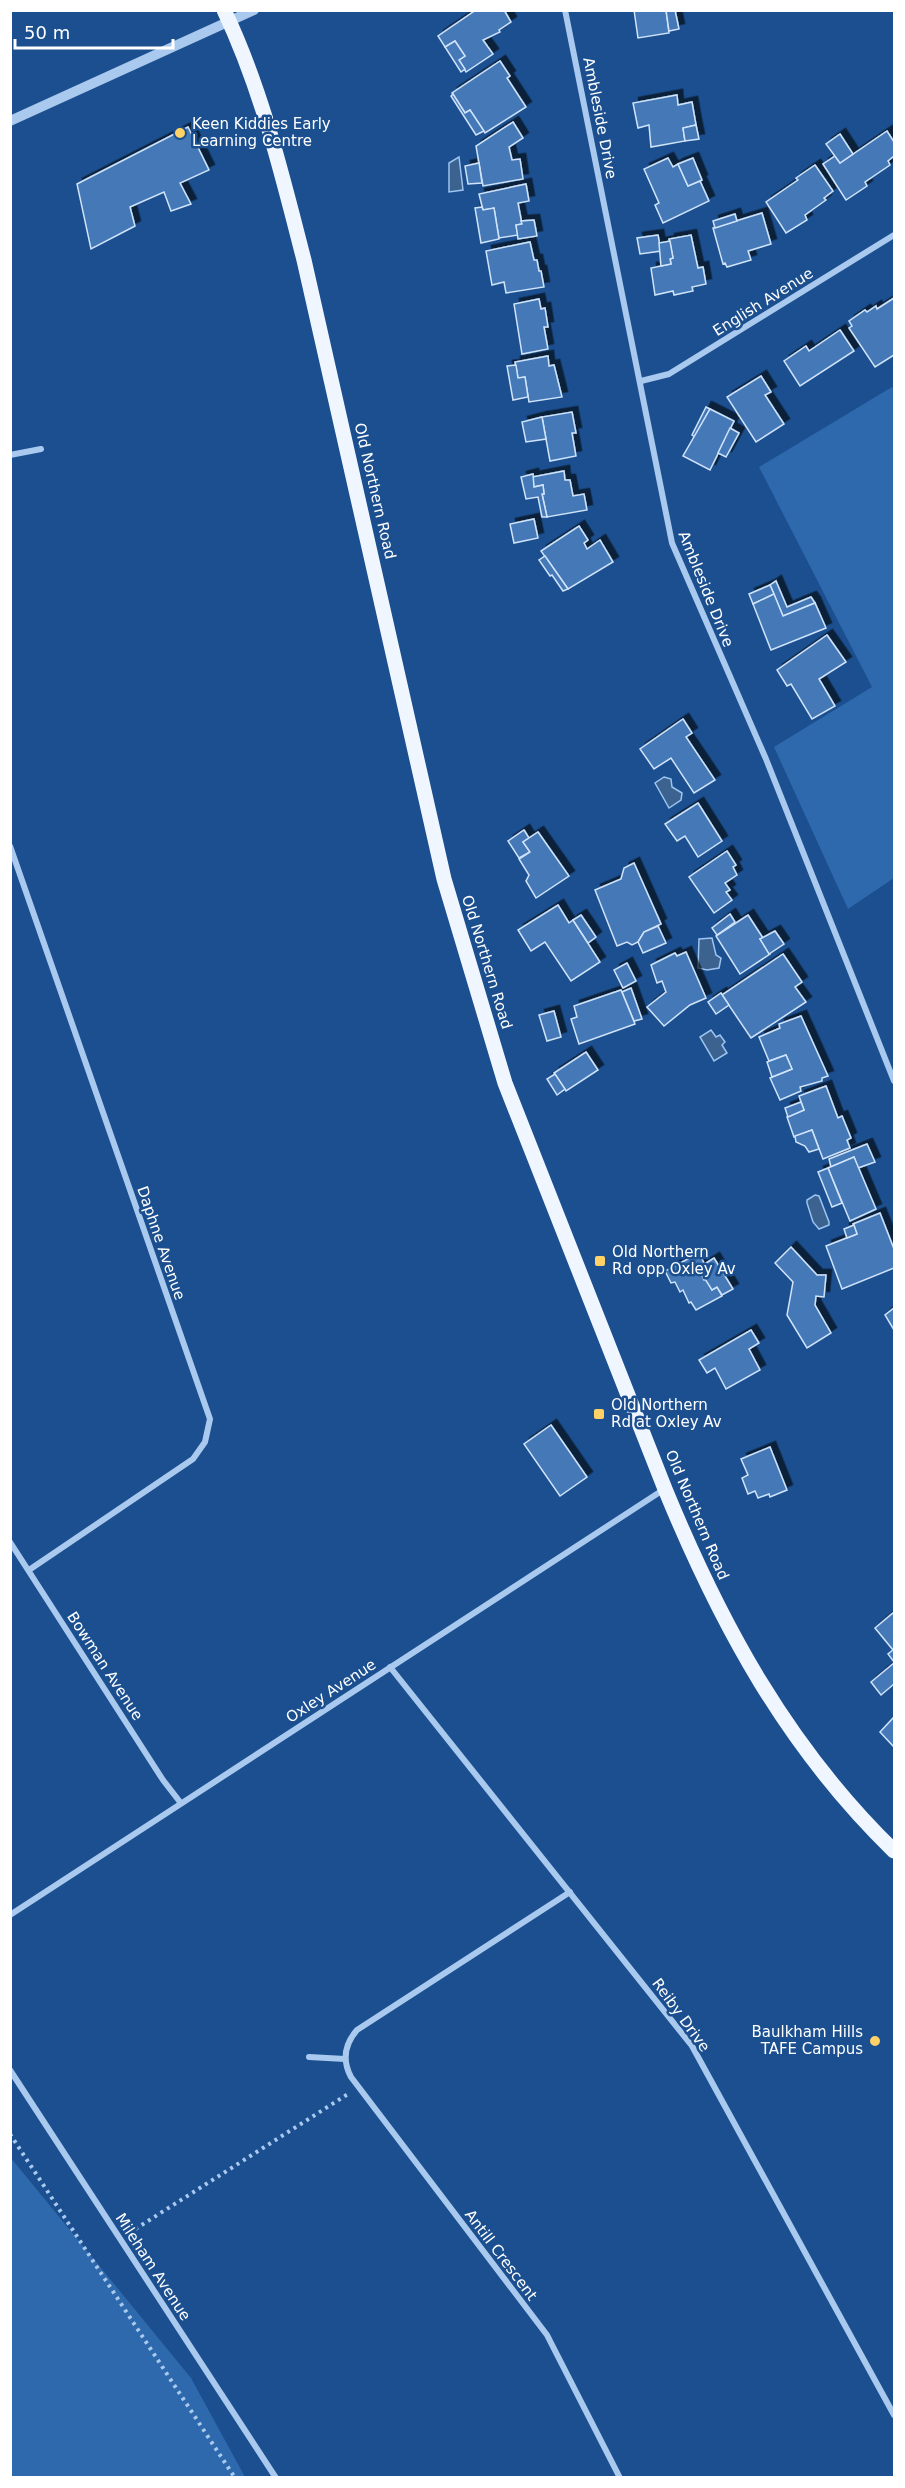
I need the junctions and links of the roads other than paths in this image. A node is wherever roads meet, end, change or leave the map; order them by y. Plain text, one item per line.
1 (254, 10) edge
2 (566, 10) edge
3 (227, 16) edge
4 (10, 121) edge
5 (894, 235) edge
6 (641, 381) junction
7 (41, 449) dead end
8 (10, 455) edge
9 (10, 846) edge
10 (894, 1080) edge
11 (665, 1489) junction
12 (10, 1542) edge
13 (29, 1570) junction
14 (390, 1667) junction
15 (180, 1802) junction
16 (894, 1851) edge
17 (570, 1892) junction
18 (10, 1915) edge
19 (309, 2057) dead end
20 (345, 2059) junction
21 (10, 2070) edge
22 (894, 2415) edge
23 (276, 2478) edge
24 (620, 2478) edge

1 - 3 street
2 - 6 street, Ambleside Drive
3 - 4 street
3 - 11 main road, Old Northern Road
5 - 6 street, English Avenue
6 - 10 street, Ambleside Drive
7 - 8 street
9 - 13 street, Daphne Avenue
11 - 14 street, Oxley Avenue
11 - 16 main road, Old Northern Road
12 - 13 street, Bowman Avenue
13 - 15 street, Bowman Avenue
14 - 15 street, Oxley Avenue
14 - 17 street, Reiby Drive
15 - 18 street, Oxley Avenue
17 - 20 street
17 - 22 street, Reiby Drive
19 - 20 street
20 - 24 street, Antill Crescent
21 - 23 street, Mileham Avenue

